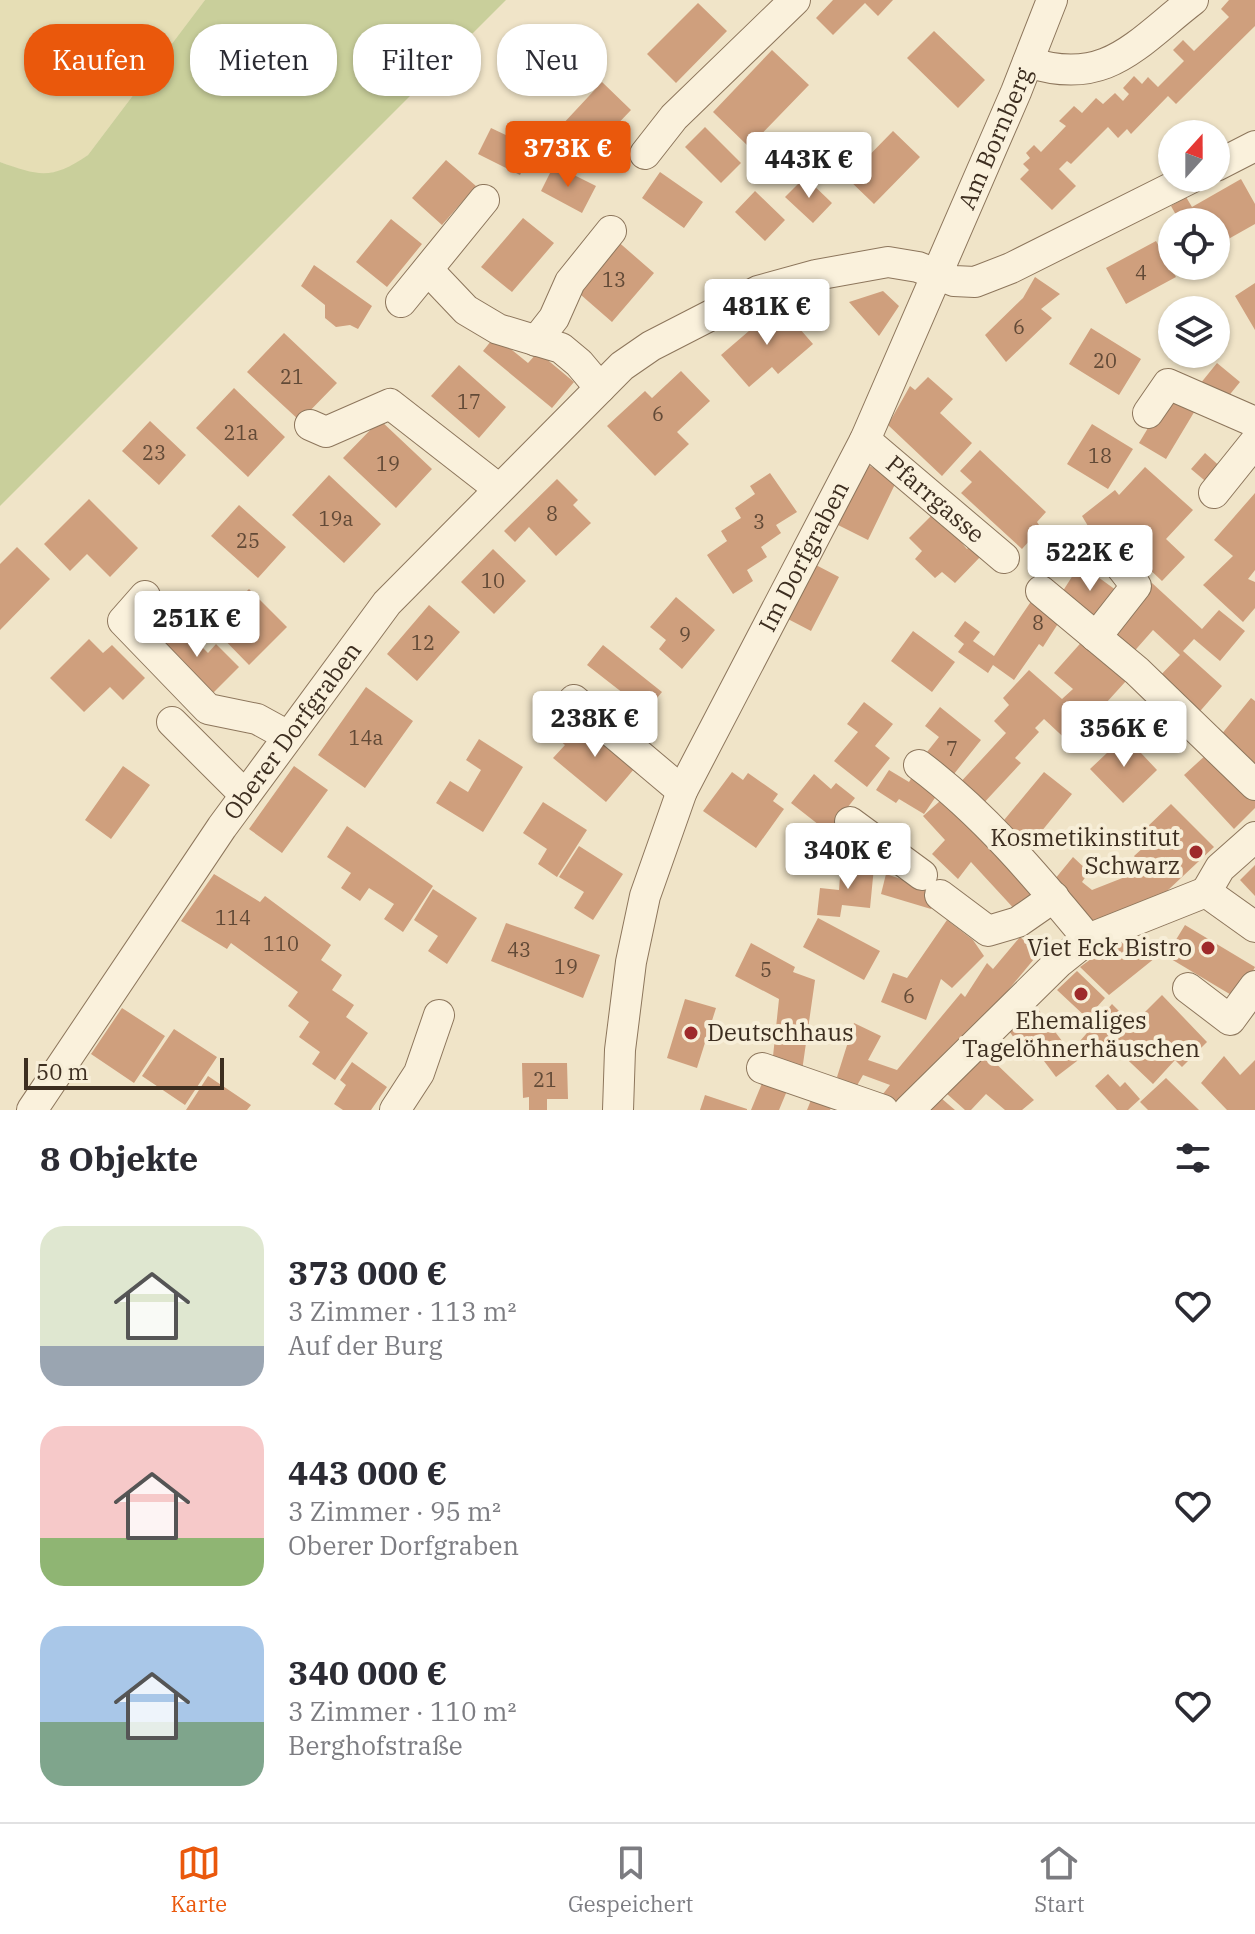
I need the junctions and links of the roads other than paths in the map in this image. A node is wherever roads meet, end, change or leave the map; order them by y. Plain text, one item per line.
1 (795, 0) edge
2 (1052, 0) edge
3 (1193, 0) edge
4 (1028, 62) junction
5 (1255, 146) edge
6 (645, 154) dead end
7 (1230, 159) edge
8 (1162, 192) edge
9 (484, 200) dead end
10 (611, 231) dead end
11 (428, 270) junction
12 (937, 275) junction
13 (401, 302) dead end
14 (536, 341) junction
15 (600, 388) junction
16 (1148, 413) dead end
17 (1255, 422) edge
18 (310, 425) dead end
19 (865, 440) junction
20 (1255, 442) edge
21 (499, 489) junction
22 (1214, 493) dead end
23 (1107, 549) dead end
24 (1004, 558) dead end
25 (1041, 591) dead end
26 (145, 596) dead end
27 (1096, 637) junction
28 (574, 700) dead end
29 (172, 722) dead end
30 (288, 736) junction
31 (919, 765) dead end
32 (1255, 785) edge
33 (682, 791) junction
34 (245, 795) junction
35 (850, 822) dead end
36 (1255, 837) edge
37 (1206, 892) junction
38 (1054, 897) junction
39 (1255, 927) edge
40 (1088, 939) junction
41 (1255, 986) edge
42 (1188, 988) dead end
43 (439, 1015) dead end
44 (762, 1068) dead end
45 (32, 1110) edge
46 (395, 1110) edge
47 (618, 1110) edge
48 (883, 1110) edge
49 (909, 1110) edge

1 - 6 street
2 - 4 street, Am Bornberg
3 - 4 street
4 - 12 street, Am Bornberg
5 - 7 street
8 - 12 street
9 - 11 street
10 - 14 street
11 - 13 street
11 - 14 street
12 - 15 street, Oberer Dorfgraben
12 - 19 street, Im Dorfgraben
14 - 15 street
15 - 21 street, Oberer Dorfgraben
16 - 17 street
18 - 21 street
19 - 24 street, Pfarrgasse
19 - 33 street, Im Dorfgraben
20 - 22 street
21 - 30 street, Oberer Dorfgraben
23 - 27 street
25 - 27 street
26 - 30 street
27 - 32 street
28 - 33 street
29 - 34 street
30 - 34 street, Oberer Dorfgraben
31 - 38 street
33 - 47 street, Im Dorfgraben
34 - 45 street, Oberer Dorfgraben
35 - 38 street
36 - 37 street
37 - 39 street
37 - 40 street
38 - 40 street
40 - 49 street
41 - 42 street
43 - 46 street
44 - 48 street

